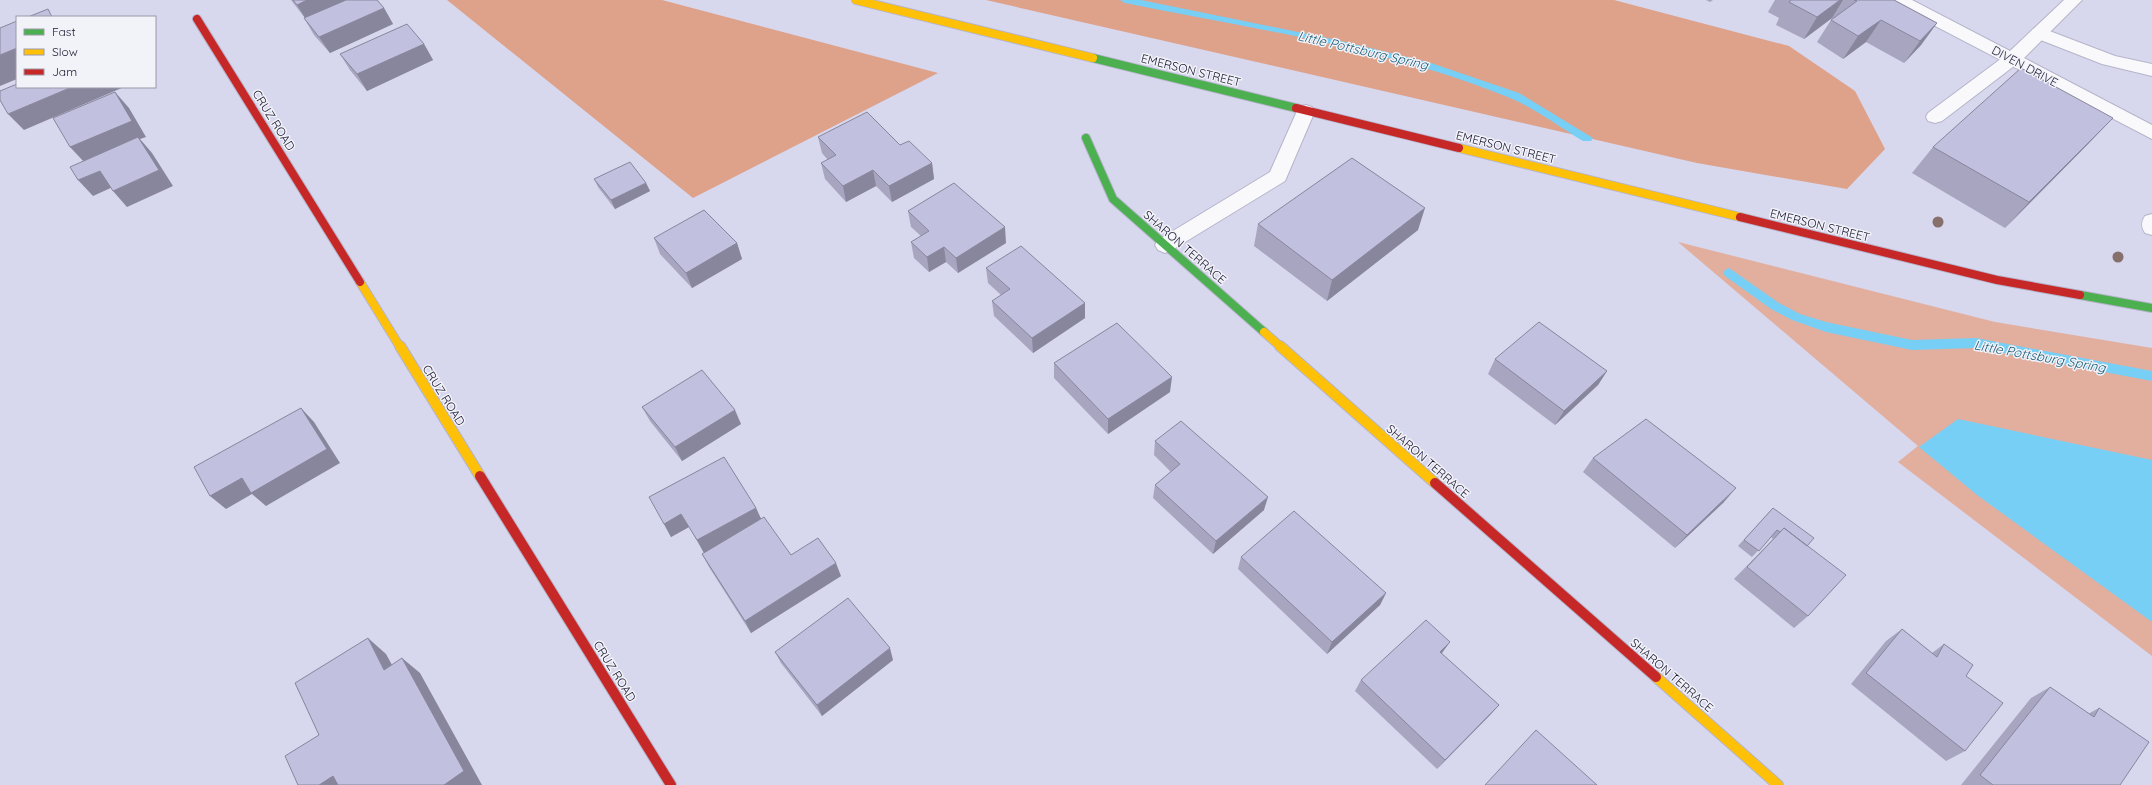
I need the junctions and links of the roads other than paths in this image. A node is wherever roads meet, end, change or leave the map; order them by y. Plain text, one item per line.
1 (856, 0) edge
2 (1899, 0) edge
3 (2074, 0) edge
4 (197, 19) dead end
5 (2039, 33) junction
6 (2012, 59) junction
7 (2152, 70) edge
8 (1306, 111) junction
9 (1935, 117) dead end
10 (2152, 133) edge
11 (1086, 138) dead end
12 (2152, 222) edge
13 (2152, 228) edge
14 (1165, 245) junction
15 (2152, 308) edge
16 (671, 785) edge
17 (1778, 785) edge

1 - 8 street, EMERSON STREET
2 - 6 street, DIVEN DRIVE
3 - 5 street
4 - 16 street, CRUZ ROAD
5 - 6 street
5 - 7 street
6 - 9 street
6 - 10 street, DIVEN DRIVE
8 - 14 street
8 - 15 street, EMERSON STREET
11 - 14 street, SHARON TERRACE
12 - 13 street
14 - 17 street, SHARON TERRACE

